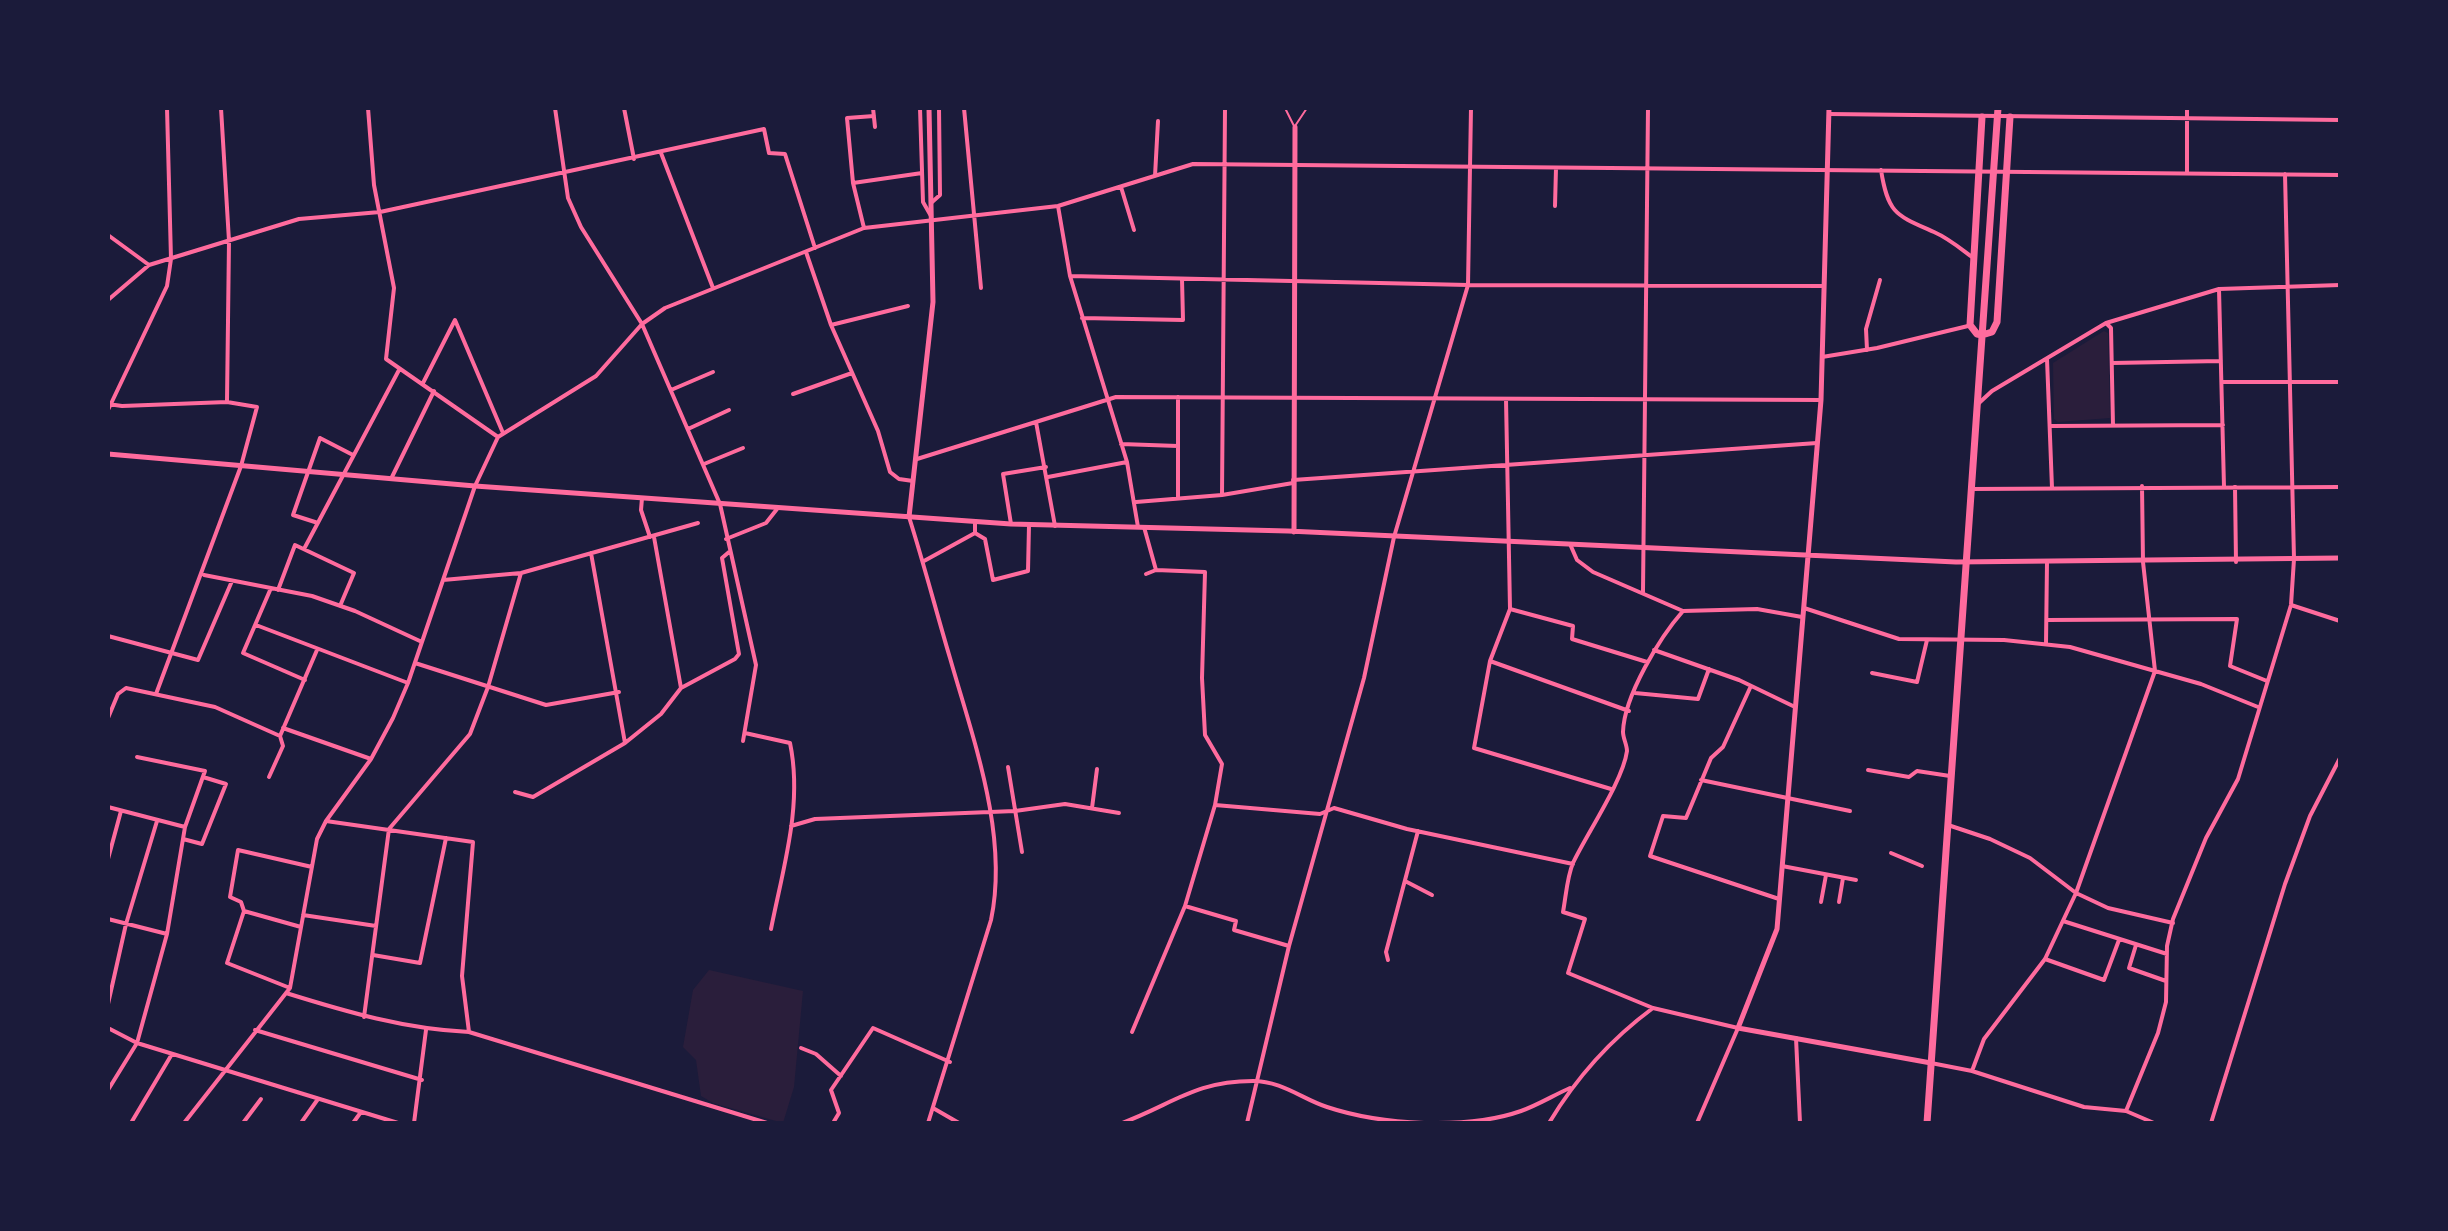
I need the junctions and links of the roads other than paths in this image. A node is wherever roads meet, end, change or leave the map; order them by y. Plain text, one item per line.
1 (167, 108) edge
2 (221, 108) edge
3 (368, 108) edge
4 (555, 108) edge
5 (624, 108) edge
6 (873, 108) edge
7 (920, 108) edge
8 (929, 108) edge
9 (939, 108) edge
10 (964, 108) edge
11 (1225, 108) edge
12 (1285, 108) edge
13 (1307, 108) edge
14 (1471, 108) edge
15 (1648, 108) edge
16 (1998, 108) edge
17 (2187, 108) edge
18 (1829, 111) edge
19 (874, 116) junction
20 (1982, 117) junction
21 (2010, 117) junction
22 (2187, 117) junction
23 (2340, 120) edge
24 (1158, 121) dead end
25 (875, 127) dead end
26 (1295, 127) junction
27 (661, 153) junction
28 (634, 159) junction
29 (1224, 166) junction
30 (1294, 166) junction
31 (1471, 168) junction
32 (1556, 168) junction
33 (1648, 168) junction
34 (1881, 170) junction
35 (563, 171) junction
36 (1827, 171) junction
37 (2007, 171) junction
38 (1980, 172) junction
39 (922, 173) junction
40 (2187, 173) junction
41 (2285, 174) junction
42 (2340, 175) edge
43 (1155, 176) junction
44 (853, 183) junction
45 (1121, 187) junction
46 (931, 203) junction
47 (1058, 206) junction
48 (1555, 206) dead end
49 (380, 212) junction
50 (972, 215) junction
51 (932, 219) junction
52 (864, 228) junction
53 (1134, 230) dead end
54 (108, 235) edge
55 (229, 241) junction
56 (815, 248) junction
57 (806, 252) junction
58 (1974, 258) junction
59 (171, 259) junction
60 (149, 265) junction
61 (1070, 276) junction
62 (1182, 279) junction
63 (1221, 280) junction
64 (1880, 280) dead end
65 (1294, 282) junction
66 (1468, 285) junction
67 (1646, 285) junction
68 (2340, 285) edge
69 (1824, 286) junction
70 (2288, 287) junction
71 (713, 288) junction
72 (981, 288) dead end
73 (2219, 289) junction
74 (108, 300) edge
75 (908, 306) dead end
76 (1082, 318) junction
77 (2106, 323) junction
78 (642, 324) junction
79 (831, 325) junction
80 (1970, 325) junction
81 (1982, 335) junction
82 (1867, 350) junction
83 (1822, 357) junction
84 (2047, 359) junction
85 (2221, 361) junction
86 (2112, 363) junction
87 (399, 370) junction
88 (713, 372) dead end
89 (852, 373) junction
90 (2222, 382) junction
91 (2291, 382) junction
92 (2340, 382) edge
93 (423, 383) junction
94 (671, 390) junction
95 (434, 391) junction
96 (793, 394) dead end
97 (1178, 397) junction
98 (1223, 397) junction
99 (1293, 397) junction
100 (1434, 399) junction
101 (1506, 399) junction
102 (1646, 399) junction
103 (1821, 400) junction
104 (1109, 401) junction
105 (227, 402) junction
106 (1977, 404) junction
107 (109, 406) edge
108 (729, 410) dead end
109 (1036, 422) junction
110 (2223, 425) junction
111 (2052, 426) junction
112 (2113, 426) junction
113 (688, 429) junction
114 (501, 435) junction
115 (1818, 443) junction
116 (1121, 444) junction
117 (1178, 446) junction
118 (743, 448) dead end
119 (108, 454) edge
120 (1644, 454) junction
121 (354, 455) junction
122 (917, 459) junction
123 (1127, 462) junction
124 (1506, 463) junction
125 (704, 464) junction
126 (241, 466) junction
127 (1046, 467) junction
128 (1415, 470) junction
129 (308, 471) junction
130 (345, 474) junction
131 (1048, 477) junction
132 (391, 479) junction
133 (913, 481) junction
134 (1293, 482) junction
135 (475, 486) junction
136 (2142, 486) junction
137 (2224, 487) junction
138 (2235, 487) junction
139 (2290, 487) junction
140 (2340, 487) edge
141 (1971, 489) junction
142 (2052, 489) junction
143 (1222, 495) junction
144 (1178, 497) junction
145 (642, 498) junction
146 (1136, 502) junction
147 (720, 504) junction
148 (777, 509) junction
149 (909, 517) junction
150 (975, 522) junction
151 (318, 523) junction
152 (698, 523) dead end
153 (1011, 524) junction
154 (1029, 525) junction
155 (1055, 526) junction
156 (1141, 527) junction
157 (1294, 532) junction
158 (975, 533) junction
159 (652, 537) junction
160 (1394, 537) junction
161 (726, 539) junction
162 (1507, 542) junction
163 (1570, 544) junction
164 (1644, 548) junction
165 (304, 549) junction
166 (729, 552) junction
167 (591, 553) junction
168 (1808, 556) junction
169 (2340, 558) edge
170 (2294, 559) junction
171 (924, 561) junction
172 (1967, 561) junction
173 (2047, 562) junction
174 (2143, 562) junction
175 (2236, 562) junction
176 (1156, 570) junction
177 (521, 573) junction
178 (202, 574) junction
179 (1146, 574) dead end
180 (443, 580) junction
181 (232, 581) junction
182 (271, 588) junction
183 (278, 590) junction
184 (1643, 592) junction
185 (2291, 605) junction
186 (340, 606) junction
187 (1803, 608) junction
188 (1510, 609) junction
189 (1683, 611) junction
190 (1802, 617) junction
191 (2150, 618) junction
192 (2047, 620) junction
193 (2340, 621) edge
194 (256, 625) junction
195 (108, 636) edge
196 (1927, 640) junction
197 (1962, 640) junction
198 (422, 642) junction
199 (2046, 644) junction
200 (317, 650) junction
201 (1654, 650) junction
202 (173, 654) junction
203 (1490, 661) junction
204 (1647, 662) junction
205 (415, 663) junction
206 (1709, 669) junction
207 (2155, 671) junction
208 (1872, 673) dead end
209 (305, 680) junction
210 (2267, 681) junction
211 (408, 683) junction
212 (488, 687) junction
213 (681, 688) junction
214 (1750, 688) junction
215 (619, 692) junction
216 (1635, 693) junction
217 (156, 694) junction
218 (1795, 707) junction
219 (2258, 707) junction
220 (1629, 711) junction
221 (108, 718) edge
222 (283, 728) junction
223 (745, 733) junction
224 (280, 736) junction
225 (743, 741) dead end
226 (625, 743) junction
227 (137, 757) dead end
228 (2340, 758) edge
229 (371, 759) junction
230 (1008, 767) dead end
231 (1097, 769) dead end
232 (1868, 770) dead end
233 (203, 777) junction
234 (269, 777) dead end
235 (1951, 777) junction
236 (1701, 780) junction
237 (1611, 789) junction
238 (515, 792) dead end
239 (1787, 797) junction
240 (1215, 805) junction
241 (108, 807) edge
242 (1092, 808) junction
243 (121, 811) junction
244 (1015, 811) junction
245 (1326, 811) junction
246 (1850, 811) dead end
247 (989, 812) junction
248 (1119, 813) dead end
249 (157, 821) junction
250 (326, 821) junction
251 (1948, 825) junction
252 (791, 826) junction
253 (185, 827) junction
254 (389, 829) junction
255 (1418, 831) junction
256 (446, 838) junction
257 (183, 839) junction
258 (1022, 852) dead end
259 (1891, 853) dead end
260 (108, 859) edge
261 (1573, 864) junction
262 (1782, 866) junction
263 (1922, 866) dead end
264 (312, 867) junction
265 (1826, 875) junction
266 (1843, 878) junction
267 (1856, 880) dead end
268 (1405, 881) junction
269 (2076, 893) junction
270 (1432, 895) dead end
271 (1779, 899) junction
272 (1821, 902) dead end
273 (1839, 902) dead end
274 (1185, 906) junction
275 (244, 911) junction
276 (303, 915) junction
277 (108, 919) edge
278 (2063, 921) junction
279 (2173, 923) junction
280 (126, 924) junction
281 (377, 926) junction
282 (301, 927) junction
283 (771, 929) dead end
284 (167, 934) junction
285 (2119, 940) junction
286 (2136, 945) junction
287 (1289, 946) junction
288 (2167, 954) junction
289 (373, 955) junction
290 (2045, 959) junction
291 (1388, 960) dead end
292 (2166, 981) junction
293 (290, 988) junction
294 (286, 993) junction
295 (108, 1004) edge
296 (1653, 1008) junction
297 (364, 1017) junction
298 (108, 1028) edge
299 (1738, 1028) junction
300 (255, 1030) junction
301 (426, 1030) junction
302 (469, 1032) junction
303 (1132, 1032) dead end
304 (1796, 1038) junction
305 (137, 1043) junction
306 (801, 1048) dead end
307 (172, 1054) junction
308 (950, 1062) junction
309 (1931, 1063) junction
310 (224, 1070) junction
311 (1972, 1071) junction
312 (841, 1076) junction
313 (422, 1080) junction
314 (1256, 1081) junction
315 (1570, 1088) junction
316 (108, 1090) edge
317 (261, 1099) dead end
318 (318, 1099) junction
319 (933, 1108) junction
320 (2126, 1111) junction
321 (361, 1112) junction
322 (131, 1123) edge
323 (184, 1123) edge
324 (243, 1123) edge
325 (301, 1123) edge
326 (353, 1123) edge
327 (398, 1123) edge
328 (414, 1123) edge
329 (767, 1123) edge
330 (833, 1123) edge
331 (928, 1123) edge
332 (959, 1123) edge
333 (1122, 1123) edge
334 (1247, 1123) edge
335 (1549, 1123) edge
336 (1697, 1123) edge
337 (1800, 1123) edge
338 (1927, 1123) edge
339 (2154, 1123) edge
340 (2211, 1123) edge

1 - 59 street
2 - 55 street
3 - 49 street
4 - 35 street
5 - 28 street
6 - 19 street
7 - 39 street
8 - 46 street
9 - 46 street
10 - 50 street
11 - 29 street
12 - 26 lane
13 - 26 lane
14 - 31 street
15 - 33 street
16 - 81 main road
17 - 22 street
18 - 20 street
18 - 36 street
19 - 25 street
19 - 44 street
20 - 21 street
20 - 38 main road
21 - 22 street
21 - 37 main road
22 - 23 street
22 - 40 street
24 - 43 street
26 - 30 street
27 - 28 street
27 - 56 street
27 - 71 street
28 - 35 street
29 - 30 street
29 - 43 street
29 - 63 street
30 - 31 street
30 - 65 street
31 - 32 street
31 - 66 street
32 - 33 street
32 - 48 street
33 - 36 street
33 - 67 street
34 - 36 street
34 - 38 street
34 - 58 street
35 - 49 street
35 - 78 street
36 - 69 street
37 - 38 street
37 - 40 street
37 - 81 main road
38 - 58 main road
39 - 44 street
39 - 51 street
40 - 41 street
41 - 42 street
41 - 70 street
43 - 45 street
44 - 52 street
45 - 47 street
45 - 53 street
46 - 51 street
47 - 50 street
47 - 61 street
49 - 55 street
49 - 87 street
50 - 51 street
50 - 72 street
51 - 52 street
51 - 122 street
52 - 56 street
54 - 60 street
55 - 59 street
55 - 105 street
56 - 57 street
57 - 71 street
57 - 79 street
58 - 80 main road
59 - 60 street
59 - 107 street
60 - 74 street
61 - 62 street
61 - 76 street
62 - 63 street
62 - 76 street
63 - 65 street
63 - 98 street
64 - 82 street
65 - 66 street
65 - 99 street
66 - 67 street
66 - 100 street
67 - 69 street
67 - 102 street
68 - 70 street
69 - 83 street
70 - 73 street
70 - 91 street
71 - 78 street
73 - 77 street
73 - 85 street
75 - 79 street
76 - 104 street
77 - 84 street
77 - 86 street
78 - 94 street
78 - 114 street
79 - 89 street
80 - 81 main road
80 - 82 street
81 - 106 main road
82 - 83 street
83 - 103 street
84 - 106 street
84 - 111 street
85 - 86 street
85 - 90 street
86 - 112 street
87 - 93 street
87 - 121 street
88 - 94 street
89 - 96 street
89 - 133 street
90 - 91 street
90 - 110 street
91 - 92 street
91 - 139 street
93 - 95 street
93 - 114 street
94 - 113 street
95 - 114 street
95 - 132 street
97 - 98 street
97 - 104 street
97 - 117 street
98 - 99 street
98 - 143 street
99 - 100 street
99 - 134 street
100 - 101 street
100 - 128 street
101 - 102 street
101 - 124 street
102 - 103 street
102 - 120 street
103 - 115 street
104 - 109 street
104 - 116 street
105 - 107 street
105 - 126 street
106 - 141 main road
108 - 113 street
109 - 122 street
109 - 127 street
110 - 112 street
110 - 137 street
111 - 112 street
111 - 142 street
113 - 125 street
114 - 135 street
115 - 120 street
115 - 168 street
116 - 117 street
116 - 123 street
117 - 144 street
118 - 125 street
119 - 126 street
120 - 124 street
120 - 164 street
121 - 129 street
121 - 130 street
122 - 133 street
123 - 131 street
123 - 146 street
124 - 128 street
124 - 162 street
125 - 147 street
126 - 129 street
126 - 178 street
127 - 131 street
127 - 153 street
128 - 134 street
128 - 160 street
129 - 130 street
129 - 151 street
130 - 132 street
130 - 151 street
131 - 155 street
132 - 135 street
133 - 149 street
134 - 143 street
134 - 157 street
135 - 145 street
135 - 180 street
136 - 137 street
136 - 142 street
136 - 174 street
137 - 138 street
138 - 139 street
138 - 175 street
139 - 140 street
139 - 170 street
141 - 142 street
141 - 172 main road
143 - 144 street
144 - 146 street
145 - 147 street
145 - 159 street
146 - 156 street
147 - 148 street
147 - 161 street
148 - 149 street
148 - 161 street
149 - 150 street
149 - 171 street
150 - 153 street
150 - 158 street
151 - 165 street
152 - 159 street
153 - 154 street
154 - 155 street
154 - 158 street
155 - 156 street
156 - 157 street
156 - 176 street
157 - 160 street
158 - 171 street
159 - 167 street
159 - 213 street
160 - 162 street
160 - 245 street
161 - 166 street
162 - 163 street
162 - 188 street
163 - 164 street
163 - 184 street
164 - 168 street
164 - 184 street
165 - 183 street
165 - 186 street
166 - 213 street
166 - 223 street
167 - 177 street
167 - 215 street
168 - 172 street
168 - 187 street
169 - 170 street
170 - 175 street
170 - 185 street
171 - 247 street
172 - 173 street
172 - 197 main road
173 - 174 street
173 - 192 street
174 - 175 street
174 - 191 street
176 - 179 street
176 - 240 street
177 - 180 street
177 - 212 street
178 - 181 street
178 - 202 street
180 - 198 street
181 - 182 street
181 - 202 street
182 - 183 street
182 - 194 street
183 - 186 street
184 - 189 street
185 - 193 street
185 - 210 street
186 - 198 street
187 - 190 street
187 - 196 street
188 - 203 street
188 - 204 street
189 - 190 street
189 - 201 street
190 - 218 street
191 - 192 street
191 - 207 street
191 - 210 street
192 - 199 street
194 - 200 street
194 - 209 street
195 - 202 street
196 - 197 street
196 - 208 street
197 - 199 street
197 - 235 main road
198 - 205 street
199 - 207 street
200 - 209 street
200 - 211 street
201 - 204 street
201 - 206 street
202 - 217 street
203 - 220 street
203 - 237 street
204 - 216 street
205 - 211 street
205 - 212 street
206 - 214 street
206 - 216 street
207 - 219 street
207 - 269 street
209 - 222 street
210 - 219 street
211 - 229 street
212 - 215 street
212 - 254 street
213 - 226 street
214 - 218 street
214 - 236 street
215 - 226 street
216 - 220 street
217 - 221 street
217 - 224 street
218 - 239 street
219 - 279 street
220 - 237 street
222 - 224 street
222 - 229 street
223 - 225 street
223 - 252 street
224 - 234 street
226 - 238 street
227 - 233 street
228 - 340 street
229 - 250 street
230 - 244 street
231 - 242 street
232 - 235 street
233 - 253 street
233 - 257 street
235 - 251 main road
236 - 239 street
236 - 271 street
237 - 261 street
239 - 246 street
239 - 262 street
240 - 245 street
240 - 274 street
241 - 243 street
242 - 244 street
242 - 248 street
243 - 249 street
243 - 260 street
244 - 247 street
244 - 258 street
245 - 255 street
245 - 287 street
247 - 252 street
247 - 308 street
249 - 253 street
249 - 280 street
250 - 254 street
250 - 264 street
251 - 269 street
251 - 309 main road
252 - 283 street
253 - 257 street
254 - 256 street
254 - 281 street
255 - 261 street
255 - 268 street
256 - 289 street
256 - 302 street
257 - 284 street
259 - 263 street
261 - 296 street
262 - 265 street
262 - 271 street
264 - 275 street
264 - 276 street
265 - 266 street
265 - 272 street
266 - 267 street
266 - 273 street
268 - 270 street
268 - 291 street
269 - 278 street
269 - 279 street
271 - 299 street
274 - 287 street
274 - 303 street
275 - 282 street
275 - 293 street
276 - 281 street
276 - 282 street
277 - 280 street
278 - 285 street
278 - 290 street
279 - 288 street
280 - 284 street
280 - 295 street
281 - 289 street
282 - 293 street
284 - 305 street
285 - 286 street
285 - 290 street
286 - 288 street
286 - 292 street
287 - 314 street
288 - 292 street
289 - 297 street
290 - 311 street
292 - 320 street
293 - 294 street
294 - 297 street
294 - 300 street
296 - 299 street
296 - 315 street
297 - 301 street
298 - 305 street
299 - 304 street
299 - 336 street
300 - 310 street
300 - 313 street
301 - 302 street
301 - 313 street
302 - 329 street
304 - 309 street
304 - 337 street
305 - 307 street
305 - 316 street
306 - 312 street
307 - 310 street
307 - 322 street
308 - 312 street
308 - 319 street
309 - 311 street
309 - 338 main road
310 - 318 street
310 - 323 street
311 - 320 street
312 - 330 street
313 - 328 street
314 - 315 street
314 - 333 street
314 - 334 street
315 - 335 street
317 - 324 street
318 - 321 street
318 - 325 street
319 - 331 street
319 - 332 street
320 - 339 street
321 - 326 street
321 - 327 street

